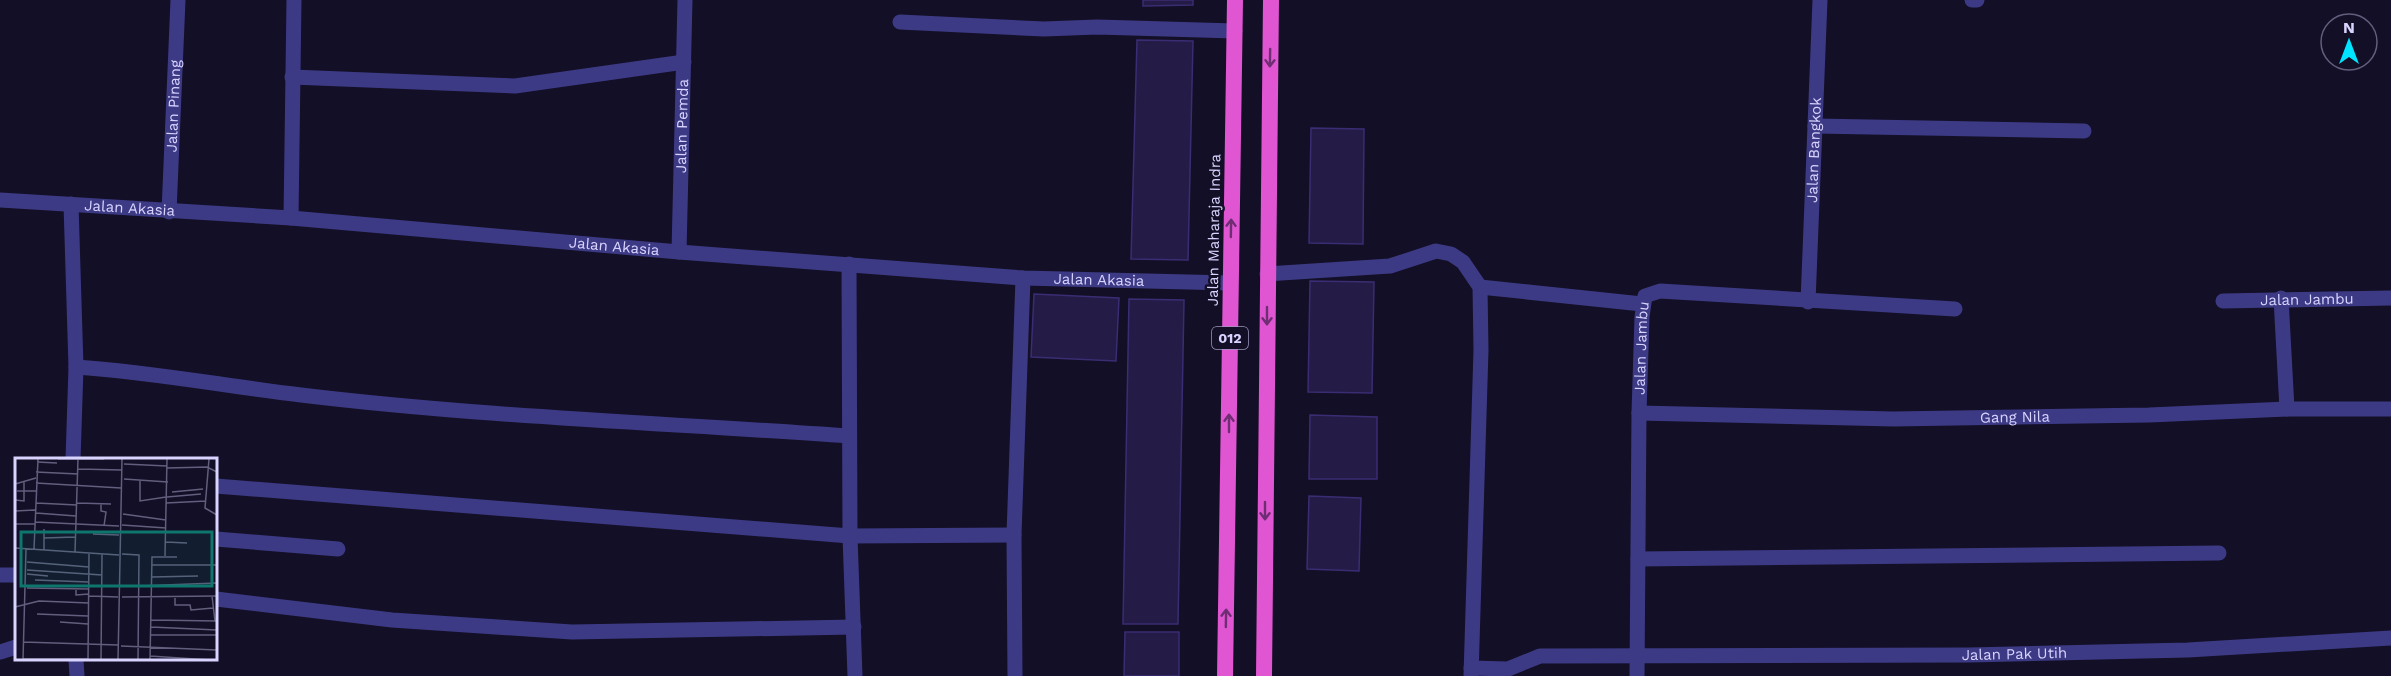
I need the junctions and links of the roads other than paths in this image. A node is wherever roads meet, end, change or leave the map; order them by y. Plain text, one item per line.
1 (178, 0) edge
2 (294, 0) edge
3 (686, 0) edge
4 (1235, 0) edge
5 (1271, 0) edge
6 (1820, 0) edge
7 (1972, 0) edge
8 (1977, 0) edge
9 (900, 22) dead end
10 (1235, 31) junction
11 (684, 62) junction
12 (292, 77) junction
13 (1815, 126) junction
14 (2084, 131) dead end
15 (0, 200) edge
16 (71, 204) junction
17 (169, 212) junction
18 (291, 218) junction
19 (679, 252) junction
20 (849, 264) junction
21 (1267, 274) junction
22 (1023, 278) junction
23 (1230, 283) junction
24 (1480, 290) junction
25 (2282, 298) junction
26 (2391, 298) edge
27 (2223, 301) dead end
28 (1808, 302) junction
29 (1642, 304) junction
30 (1955, 309) dead end
31 (75, 367) junction
32 (2287, 409) junction
33 (2391, 409) edge
34 (1639, 413) junction
35 (849, 436) junction
36 (73, 458) edge
37 (218, 486) edge
38 (1014, 535) junction
39 (850, 536) junction
40 (218, 539) edge
41 (338, 549) dead end
42 (2219, 553) dead end
43 (1638, 559) junction
44 (218, 599) edge
45 (855, 627) junction
46 (2391, 638) edge
47 (15, 646) edge
48 (0, 652) edge
49 (1638, 655) junction
50 (76, 661) edge
51 (1471, 672) edge
52 (77, 676) edge
53 (855, 676) edge
54 (1015, 676) edge
55 (1225, 676) edge
56 (1264, 676) edge
57 (1637, 676) edge

1 - 17 street, Jalan Pinang
2 - 12 street
3 - 11 street, Jalan Pemda
4 - 10 highway, Jalan Maharaja Indra / 012
5 -> 21 highway, 012
6 - 13 street, Jalan Bangkok
7 - 8 street
9 - 10 street
23 -> 10 highway, Jalan Maharaja Indra / 012
11 - 12 street
11 - 19 street, Jalan Pemda
12 - 18 street
13 - 14 street
13 - 28 street, Jalan Bangkok
15 - 16 street, Jalan Akasia
16 - 17 street, Jalan Akasia
16 - 31 street
17 - 18 street, Jalan Akasia
18 - 19 street, Jalan Akasia
19 - 20 street, Jalan Akasia
20 - 22 street, Jalan Akasia
20 - 35 street
21 - 24 street
21 -> 56 highway, 012
22 - 23 street, Jalan Akasia
22 - 38 street
55 -> 23 highway, Jalan Maharaja Indra / 012
24 - 29 street
24 - 51 street
25 - 26 street, Jalan Jambu
25 - 27 street, Jalan Jambu
25 - 32 street
28 - 29 street, Jalan Jambu
28 - 30 street, Jalan Jambu
29 - 34 street, Jalan Jambu
31 - 35 street
31 - 36 street
32 - 33 street, Gang Nila
32 - 34 street, Gang Nila
34 - 43 street, Jalan Jambu
35 - 39 street
37 - 39 street
38 - 39 street
38 - 54 street
39 - 45 street
40 - 41 street
42 - 43 street
43 - 49 street, Jalan Jambu
44 - 45 street
45 - 53 street
46 - 49 street, Jalan Pak Utih
47 - 48 street
49 - 51 street, Jalan Pak Utih
49 - 57 street, Jalan Jambu
50 - 52 street

